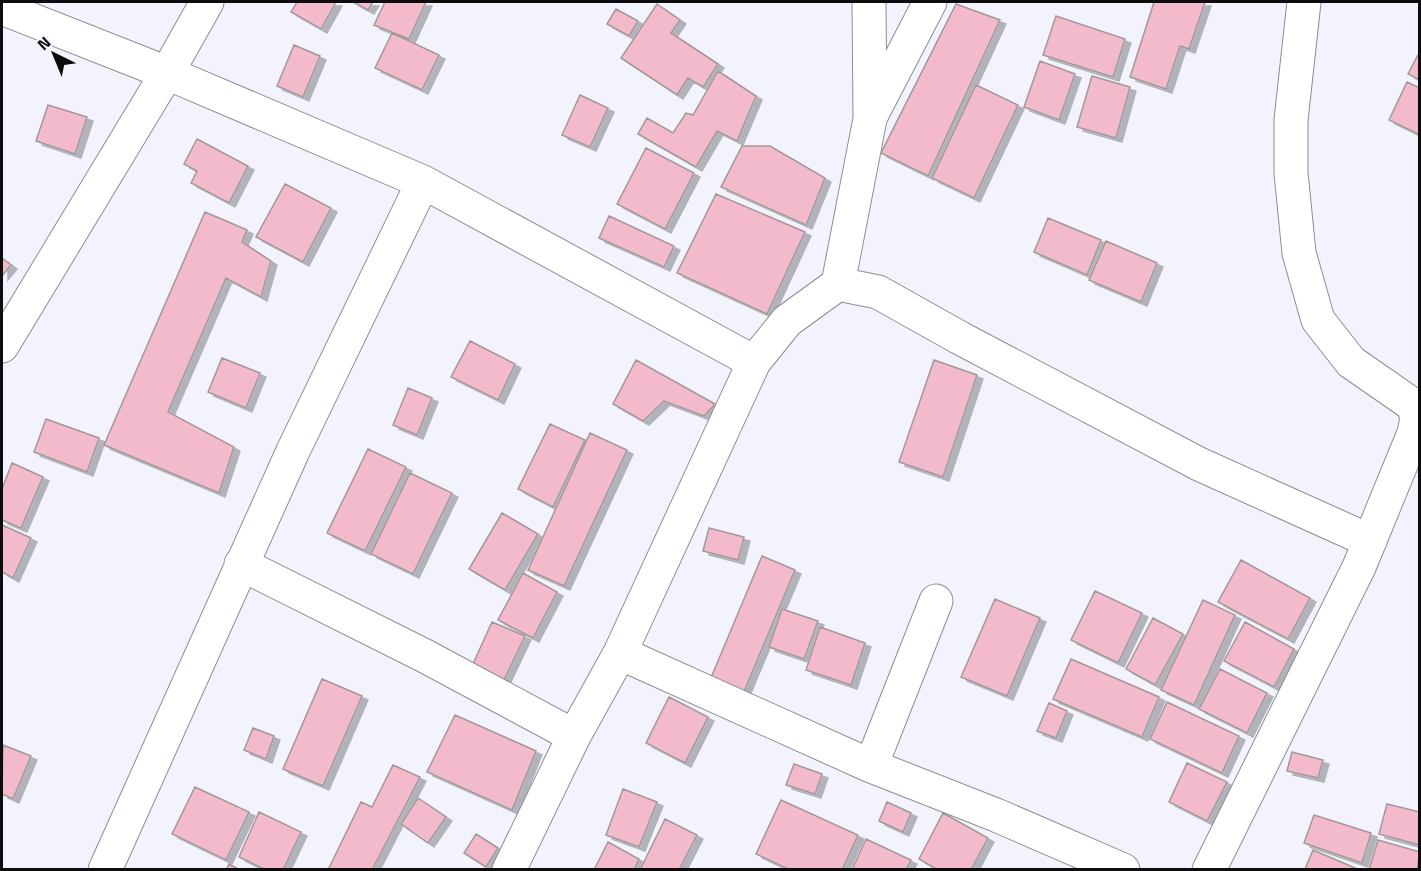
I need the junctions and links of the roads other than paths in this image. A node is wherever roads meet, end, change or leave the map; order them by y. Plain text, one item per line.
1 (207, 2) edge
2 (868, 2) edge
3 (930, 2) edge
4 (1304, 2) edge
5 (2, 8) edge
6 (167, 73) junction
7 (870, 119) junction
8 (423, 182) junction
9 (838, 284) junction
10 (2, 346) edge
11 (754, 362) junction
12 (1370, 541) junction
13 (241, 564) junction
14 (936, 601) dead end
15 (620, 653) junction
16 (574, 736) junction
17 (871, 766) junction
18 (105, 870) edge
19 (509, 870) edge
20 (1123, 870) edge
21 (1209, 870) edge

1 - 6 street
2 - 7 street
3 - 7 street
4 - 12 street
5 - 6 street
6 - 8 street
6 - 10 street
7 - 9 street
8 - 11 street
8 - 13 street
9 - 11 street
9 - 12 street
11 - 15 street
12 - 21 street
13 - 16 street
13 - 18 street
14 - 17 street
15 - 16 street
15 - 17 street
16 - 19 street
17 - 20 street

